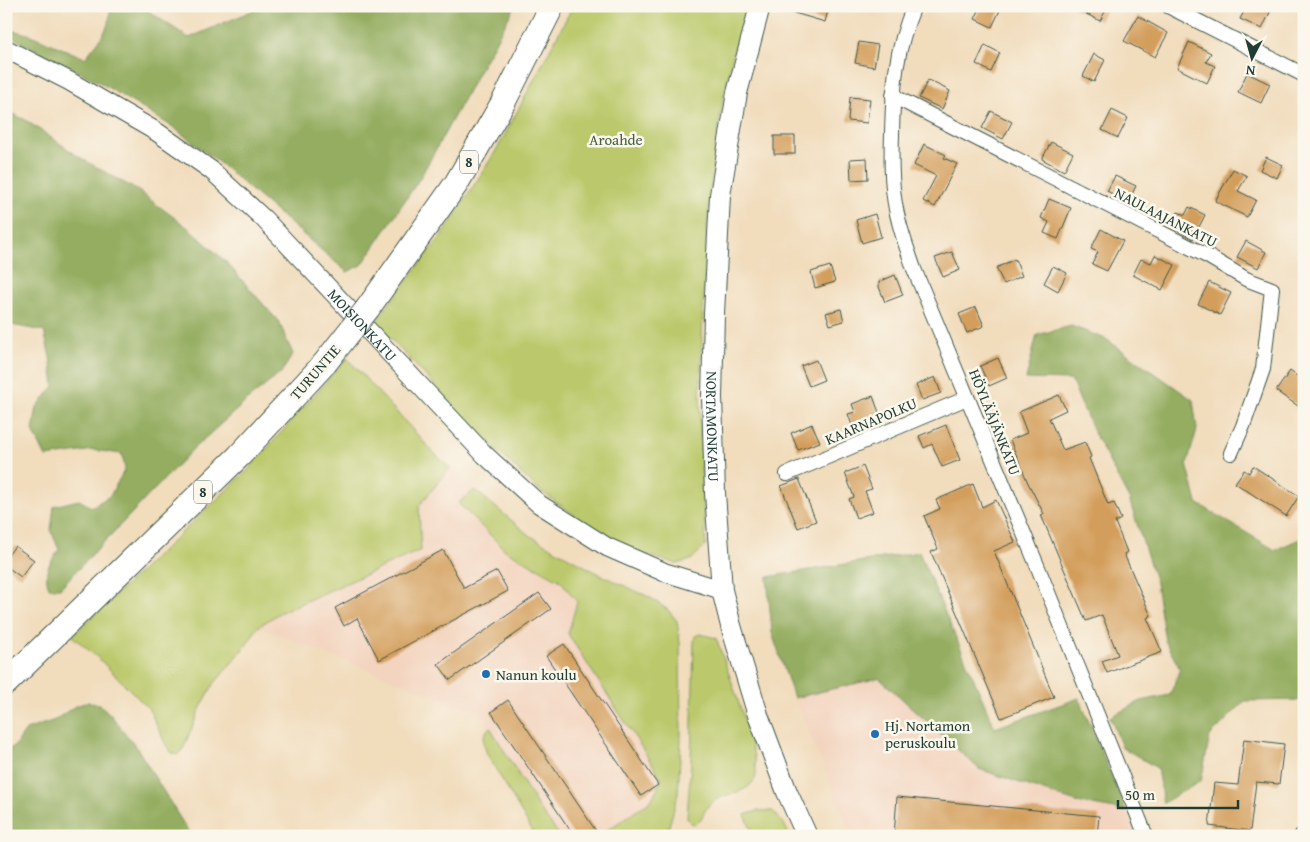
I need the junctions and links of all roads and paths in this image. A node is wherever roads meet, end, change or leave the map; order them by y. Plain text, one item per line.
1 (552, 6) edge
2 (760, 6) edge
3 (914, 6) edge
4 (1168, 6) edge
5 (6, 49) edge
6 (1304, 75) edge
7 (893, 96) junction
8 (967, 398) junction
9 (1231, 453) dead end
10 (787, 474) dead end
11 (722, 590) junction
12 (6, 683) edge
13 (1304, 834) edge
14 (807, 836) edge
15 (1146, 836) edge
16 (1300, 836) edge

1 - 12 highway, TURUNTIE / 8, bridge
2 - 11 main road, NORTAMONKATU
3 - 7 street, HÖYLÄÄJÄNKATU
4 - 6 street
5 - 11 street, MOISIONKATU
7 - 8 street, HÖYLÄÄJÄNKATU
7 - 9 street, NAULAAJANKATU
8 - 10 street, KAARNAPOLKU
8 - 15 street, HÖYLÄÄJÄNKATU
11 - 14 main road, NORTAMONKATU
13 - 16 street

